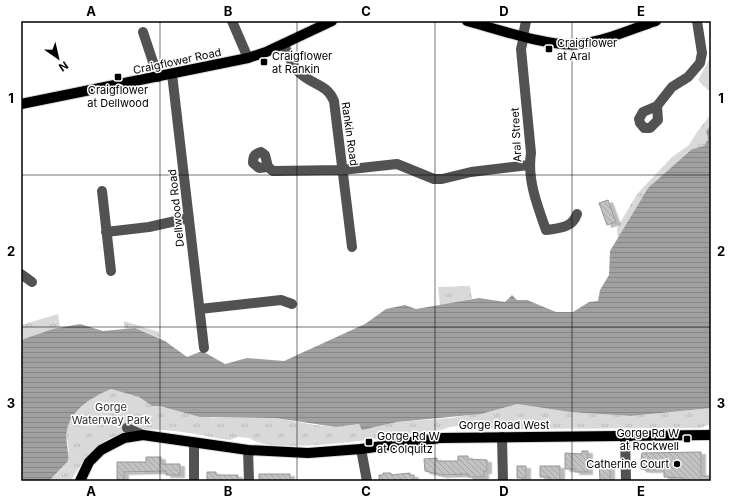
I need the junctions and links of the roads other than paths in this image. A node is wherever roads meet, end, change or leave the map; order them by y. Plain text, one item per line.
1 (232, 21) edge
2 (332, 21) edge
3 (471, 21) edge
4 (526, 21) edge
5 (656, 21) edge
6 (696, 21) edge
7 (143, 32) dead end
8 (523, 36) junction
9 (284, 44) junction
10 (248, 58) junction
11 (172, 74) junction
12 (158, 77) junction
13 (21, 104) edge
14 (657, 106) dead end
15 (529, 165) junction
16 (268, 167) dead end
17 (342, 170) junction
18 (102, 191) dead end
19 (577, 214) dead end
20 (189, 218) junction
21 (106, 232) junction
22 (352, 247) dead end
23 (111, 271) dead end
24 (21, 274) edge
25 (32, 282) dead end
26 (292, 304) dead end
27 (200, 309) junction
28 (203, 344) dead end
29 (127, 428) dead end
30 (143, 435) junction
31 (711, 435) edge
32 (625, 436) junction
33 (502, 437) junction
34 (194, 442) junction
35 (361, 449) junction
36 (248, 450) junction
37 (80, 481) edge
38 (194, 481) edge
39 (249, 481) edge
40 (366, 481) edge
41 (502, 481) edge
42 (626, 481) edge

1 - 10 street
2 - 9 main road, Craigflower Road
3 - 8 main road
4 - 8 street, Aral Street
5 - 8 main road
6 - 14 street
7 - 12 street
8 - 15 street, Aral Street
9 - 10 main road, Craigflower Road
9 - 17 street, Rankin Road
10 - 11 main road, Craigflower Road
11 - 12 main road, Craigflower Road
11 - 20 street, Dellwood Road
12 - 13 main road, Craigflower Road
15 - 17 street
15 - 19 street, Aral Street
16 - 17 street
17 - 22 street, Rankin Road
18 - 21 street
20 - 21 street
20 - 27 street, Dellwood Road
21 - 23 street
24 - 25 street
26 - 27 street
27 - 28 street, Dellwood Road
29 - 30 street
30 - 34 main road, Gorge Road West
30 - 37 main road, Gorge Road West
31 - 32 main road, Gorge Road West
32 - 33 main road, Gorge Road West
32 - 42 street
33 - 35 main road, Gorge Road West
33 - 41 street
34 - 36 main road, Gorge Road West
34 - 38 street
35 - 36 main road, Gorge Road West
35 - 40 street
36 - 39 street

